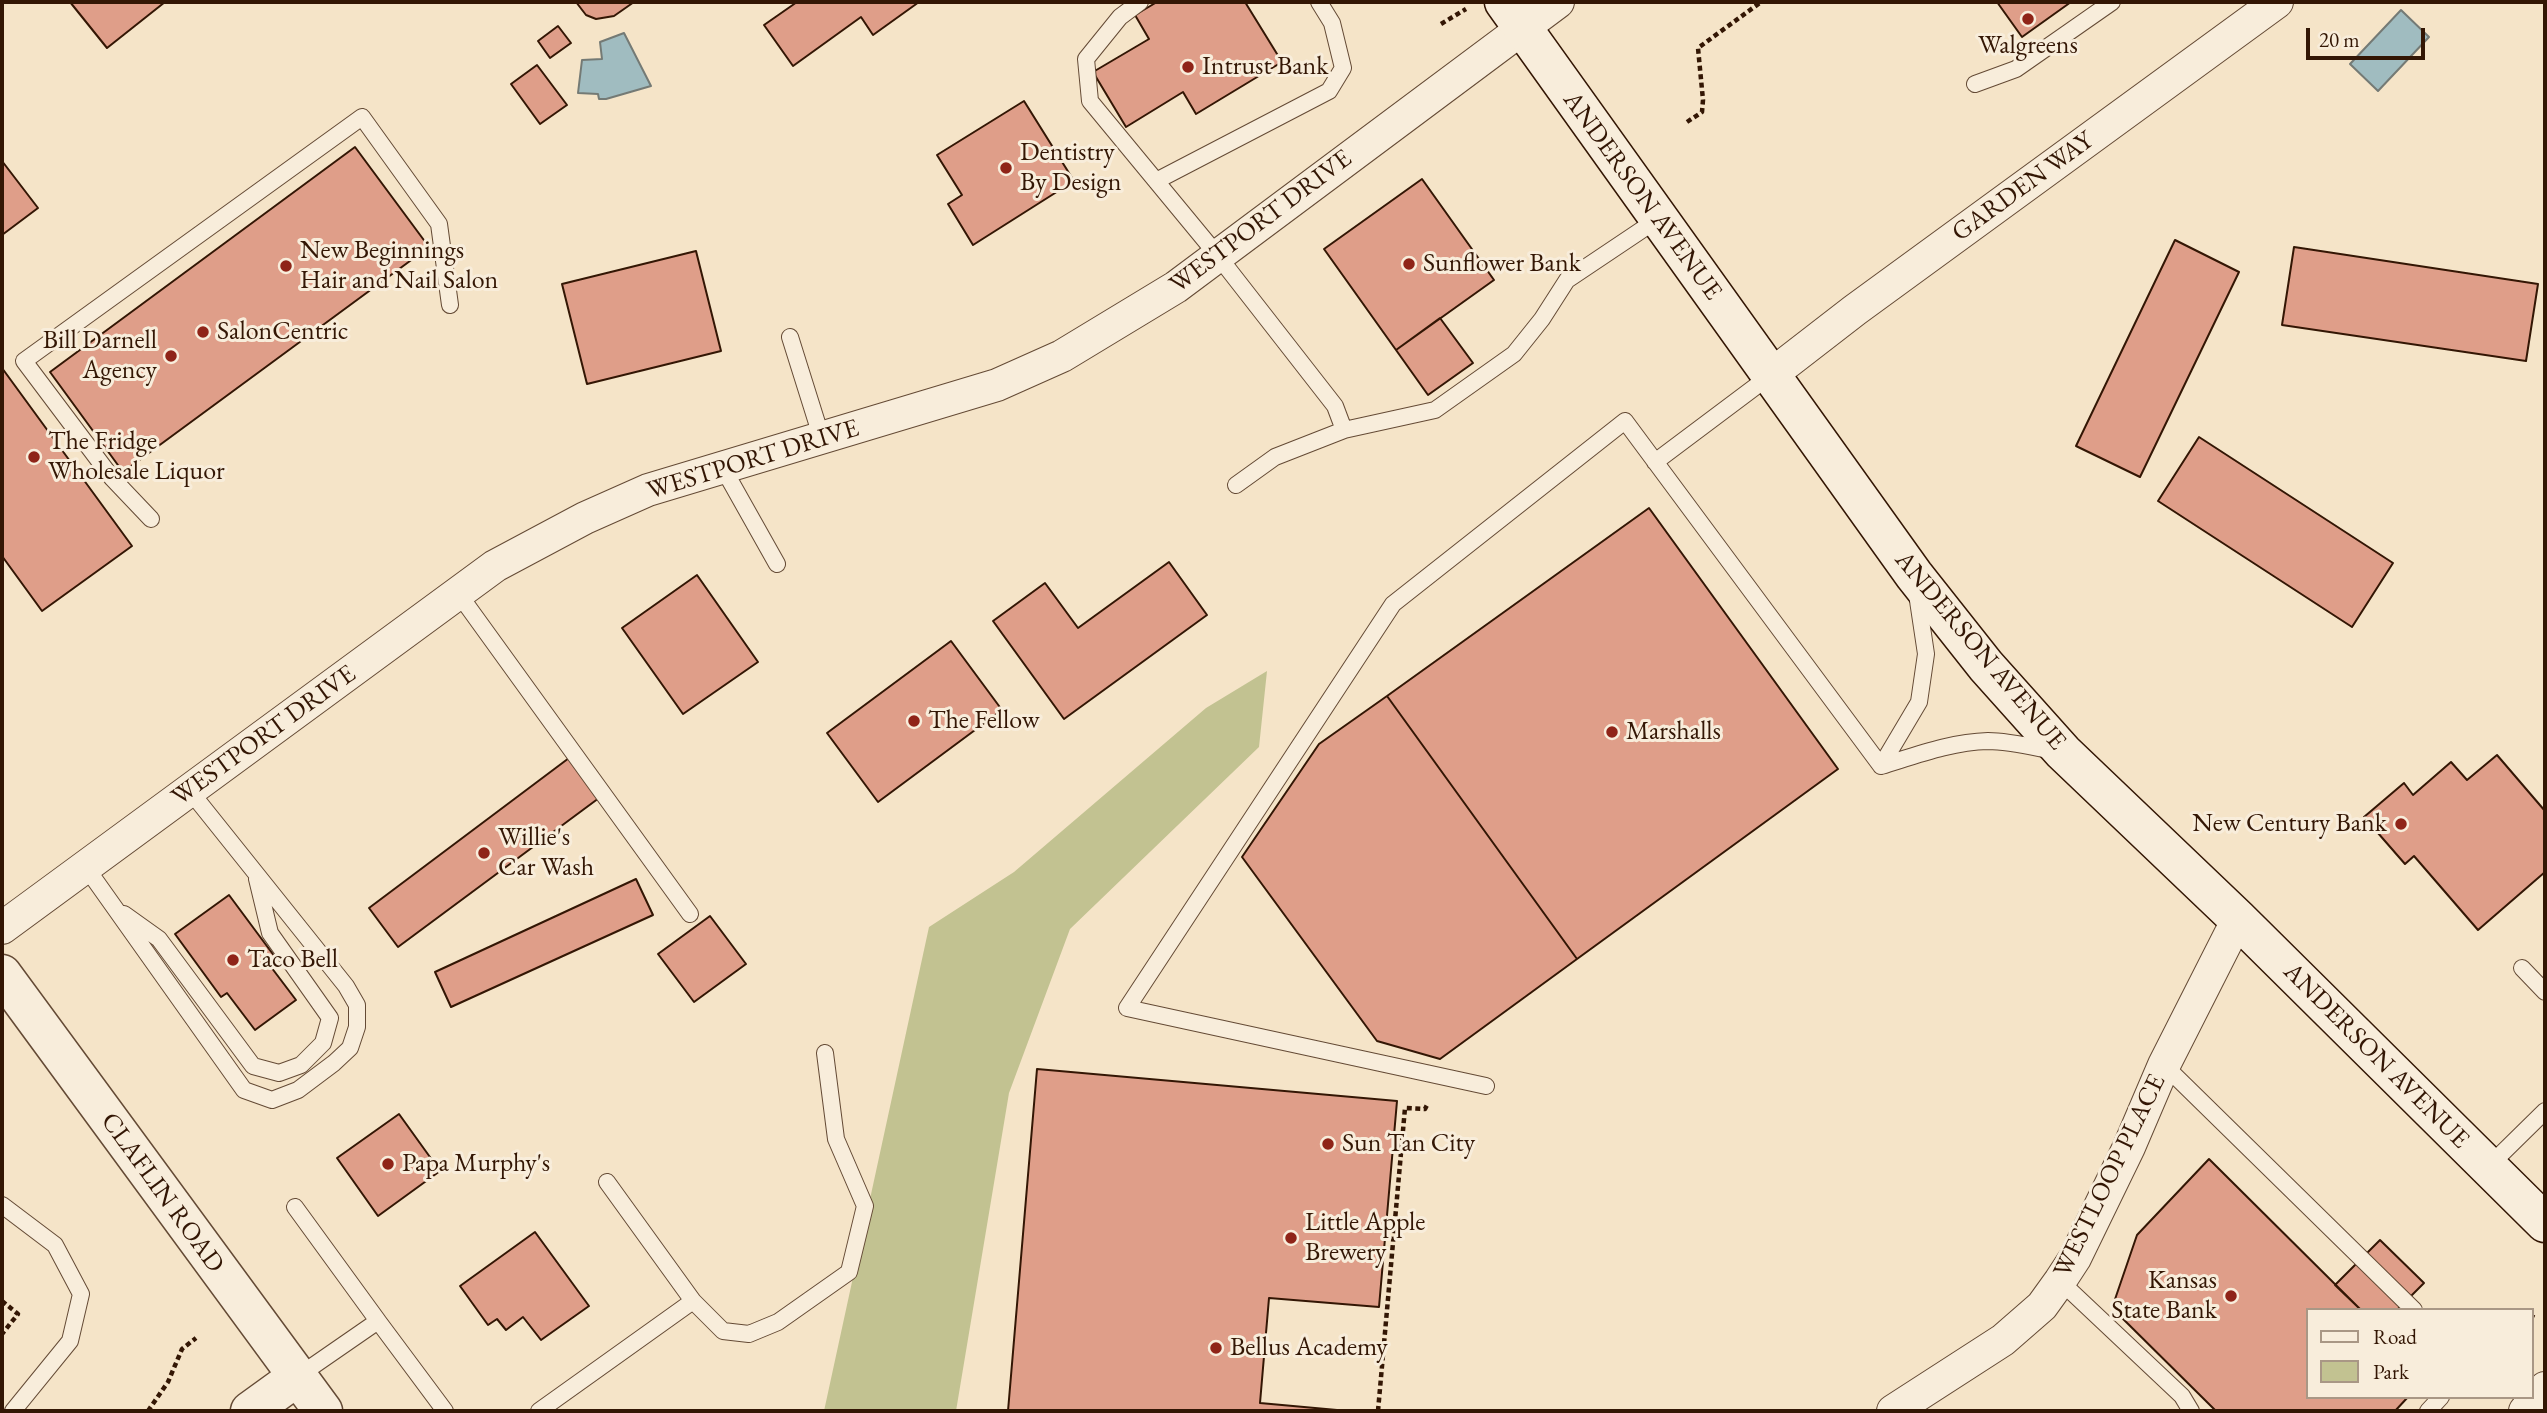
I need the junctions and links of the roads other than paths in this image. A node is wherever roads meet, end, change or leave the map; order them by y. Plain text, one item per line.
1 (1140, 2) edge
2 (1318, 2) edge
3 (1558, 2) edge
4 (2112, 2) edge
5 (2277, 2) edge
6 (1499, 12) edge
7 (1975, 84) dead end
8 (1156, 181) junction
9 (1658, 219) junction
10 (1218, 256) junction
11 (450, 305) dead end
12 (790, 337) dead end
13 (1771, 375) junction
14 (1344, 430) junction
15 (822, 439) junction
16 (1655, 462) junction
17 (723, 468) junction
18 (1236, 485) dead end
19 (151, 519) dead end
20 (778, 564) dead end
21 (1914, 575) junction
22 (458, 593) junction
23 (2063, 752) junction
24 (1881, 765) junction
25 (190, 791) junction
26 (85, 866) junction
27 (256, 874) junction
28 (114, 907) junction
29 (690, 914) dead end
30 (2238, 919) junction
31 (2, 928) edge
32 (2522, 968) dead end
33 (2, 974) edge
34 (2545, 992) edge
35 (825, 1054) dead end
36 (2164, 1065) junction
37 (1486, 1086) dead end
38 (2545, 1111) edge
39 (2488, 1167) junction
40 (607, 1182) dead end
41 (2, 1205) edge
42 (295, 1207) dead end
43 (2545, 1223) edge
44 (2060, 1281) junction
45 (693, 1301) junction
46 (2412, 1308) edge
47 (378, 1321) junction
48 (297, 1377) junction
49 (2545, 1388) edge
50 (13, 1411) edge
51 (250, 1411) edge
52 (323, 1411) edge
53 (445, 1411) edge
54 (538, 1411) edge
55 (1893, 1411) edge
56 (2191, 1411) edge
57 (2525, 1411) edge

1 - 8 lane
2 - 8 lane
3 - 6 street, WESTPORT DRIVE
4 - 7 lane
5 - 13 street, GARDEN WAY
6 - 9 main road, ANDERSON AVENUE
6 - 10 street, WESTPORT DRIVE
8 - 10 lane
9 - 13 main road, ANDERSON AVENUE
9 - 14 lane
10 - 14 lane
10 - 15 street, WESTPORT DRIVE
11 - 19 lane
12 - 15 lane
13 - 16 lane
13 - 21 main road, ANDERSON AVENUE
14 - 18 lane
15 - 17 street, WESTPORT DRIVE
16 - 24 lane
16 - 37 lane
17 - 20 lane
17 - 22 street, WESTPORT DRIVE
21 - 23 main road, ANDERSON AVENUE
21 - 24 lane
22 - 25 street, WESTPORT DRIVE
22 - 29 lane
23 - 24 lane
23 - 30 main road, ANDERSON AVENUE
25 - 26 street, WESTPORT DRIVE
25 - 27 lane
26 - 28 lane
26 - 31 street, WESTPORT DRIVE
27 - 28 lane
27 - 28 lane
30 - 36 street, WESTLOOP PLACE
30 - 39 main road, ANDERSON AVENUE
32 - 34 lane
33 - 48 main road, CLAFLIN ROAD
35 - 45 lane
36 - 44 street, WESTLOOP PLACE
36 - 46 lane
38 - 39 lane
39 - 43 main road, ANDERSON AVENUE
40 - 45 lane
41 - 50 lane
42 - 47 lane
44 - 55 street, WESTLOOP PLACE
44 - 56 lane
45 - 54 lane
47 - 48 lane
47 - 53 lane
48 - 51 main road
48 - 52 main road, CLAFLIN ROAD
49 - 57 street

